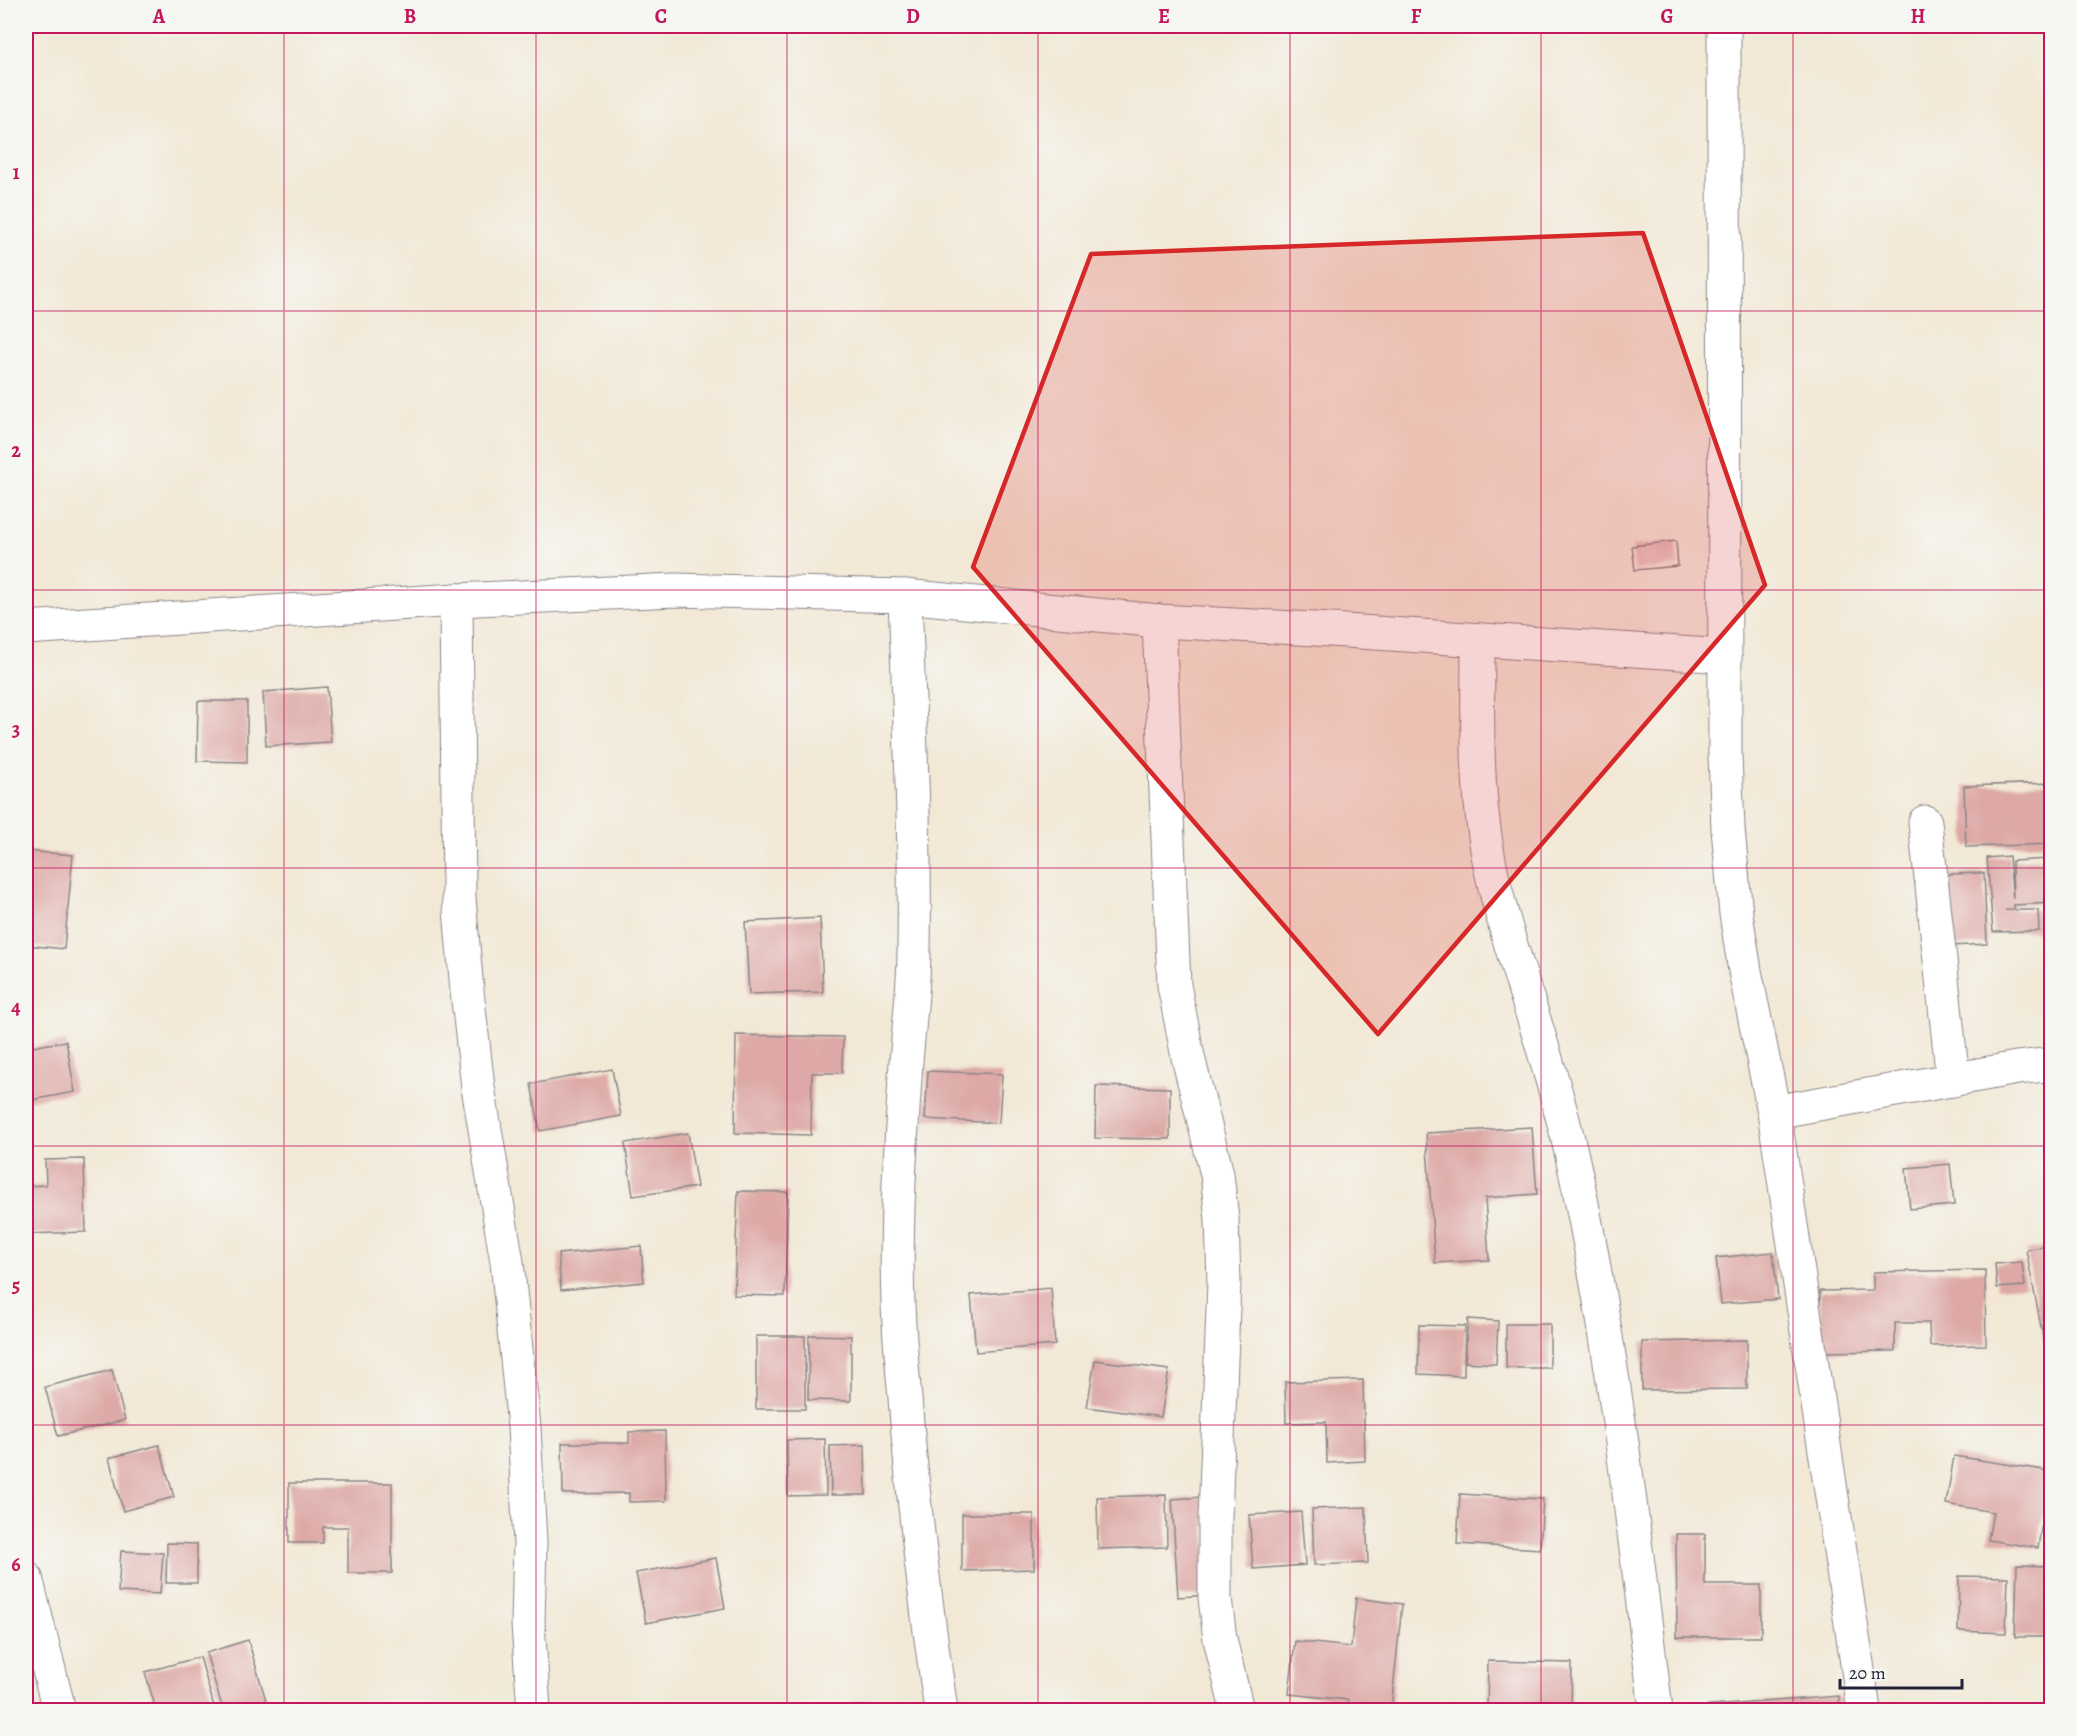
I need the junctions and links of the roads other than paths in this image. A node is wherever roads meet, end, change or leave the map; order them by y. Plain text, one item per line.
1 (1724, 26) edge
2 (905, 596) junction
3 (456, 600) junction
4 (1159, 621) junction
5 (26, 628) edge
6 (1478, 641) junction
7 (1725, 656) junction
8 (1925, 822) dead end
9 (2052, 1064) edge
10 (1953, 1080) junction
11 (1774, 1112) junction
12 (26, 1578) edge
13 (59, 1710) edge
14 (534, 1710) edge
15 (941, 1710) edge
16 (1237, 1710) edge
17 (1656, 1710) edge
18 (1864, 1710) edge

1 - 7 street
2 - 3 street
2 - 4 street
2 - 15 street
3 - 5 street
3 - 14 street
4 - 6 street
4 - 16 street
6 - 7 street
6 - 17 street
7 - 11 street
8 - 10 street
9 - 10 street
10 - 11 street
11 - 18 street
12 - 13 street

